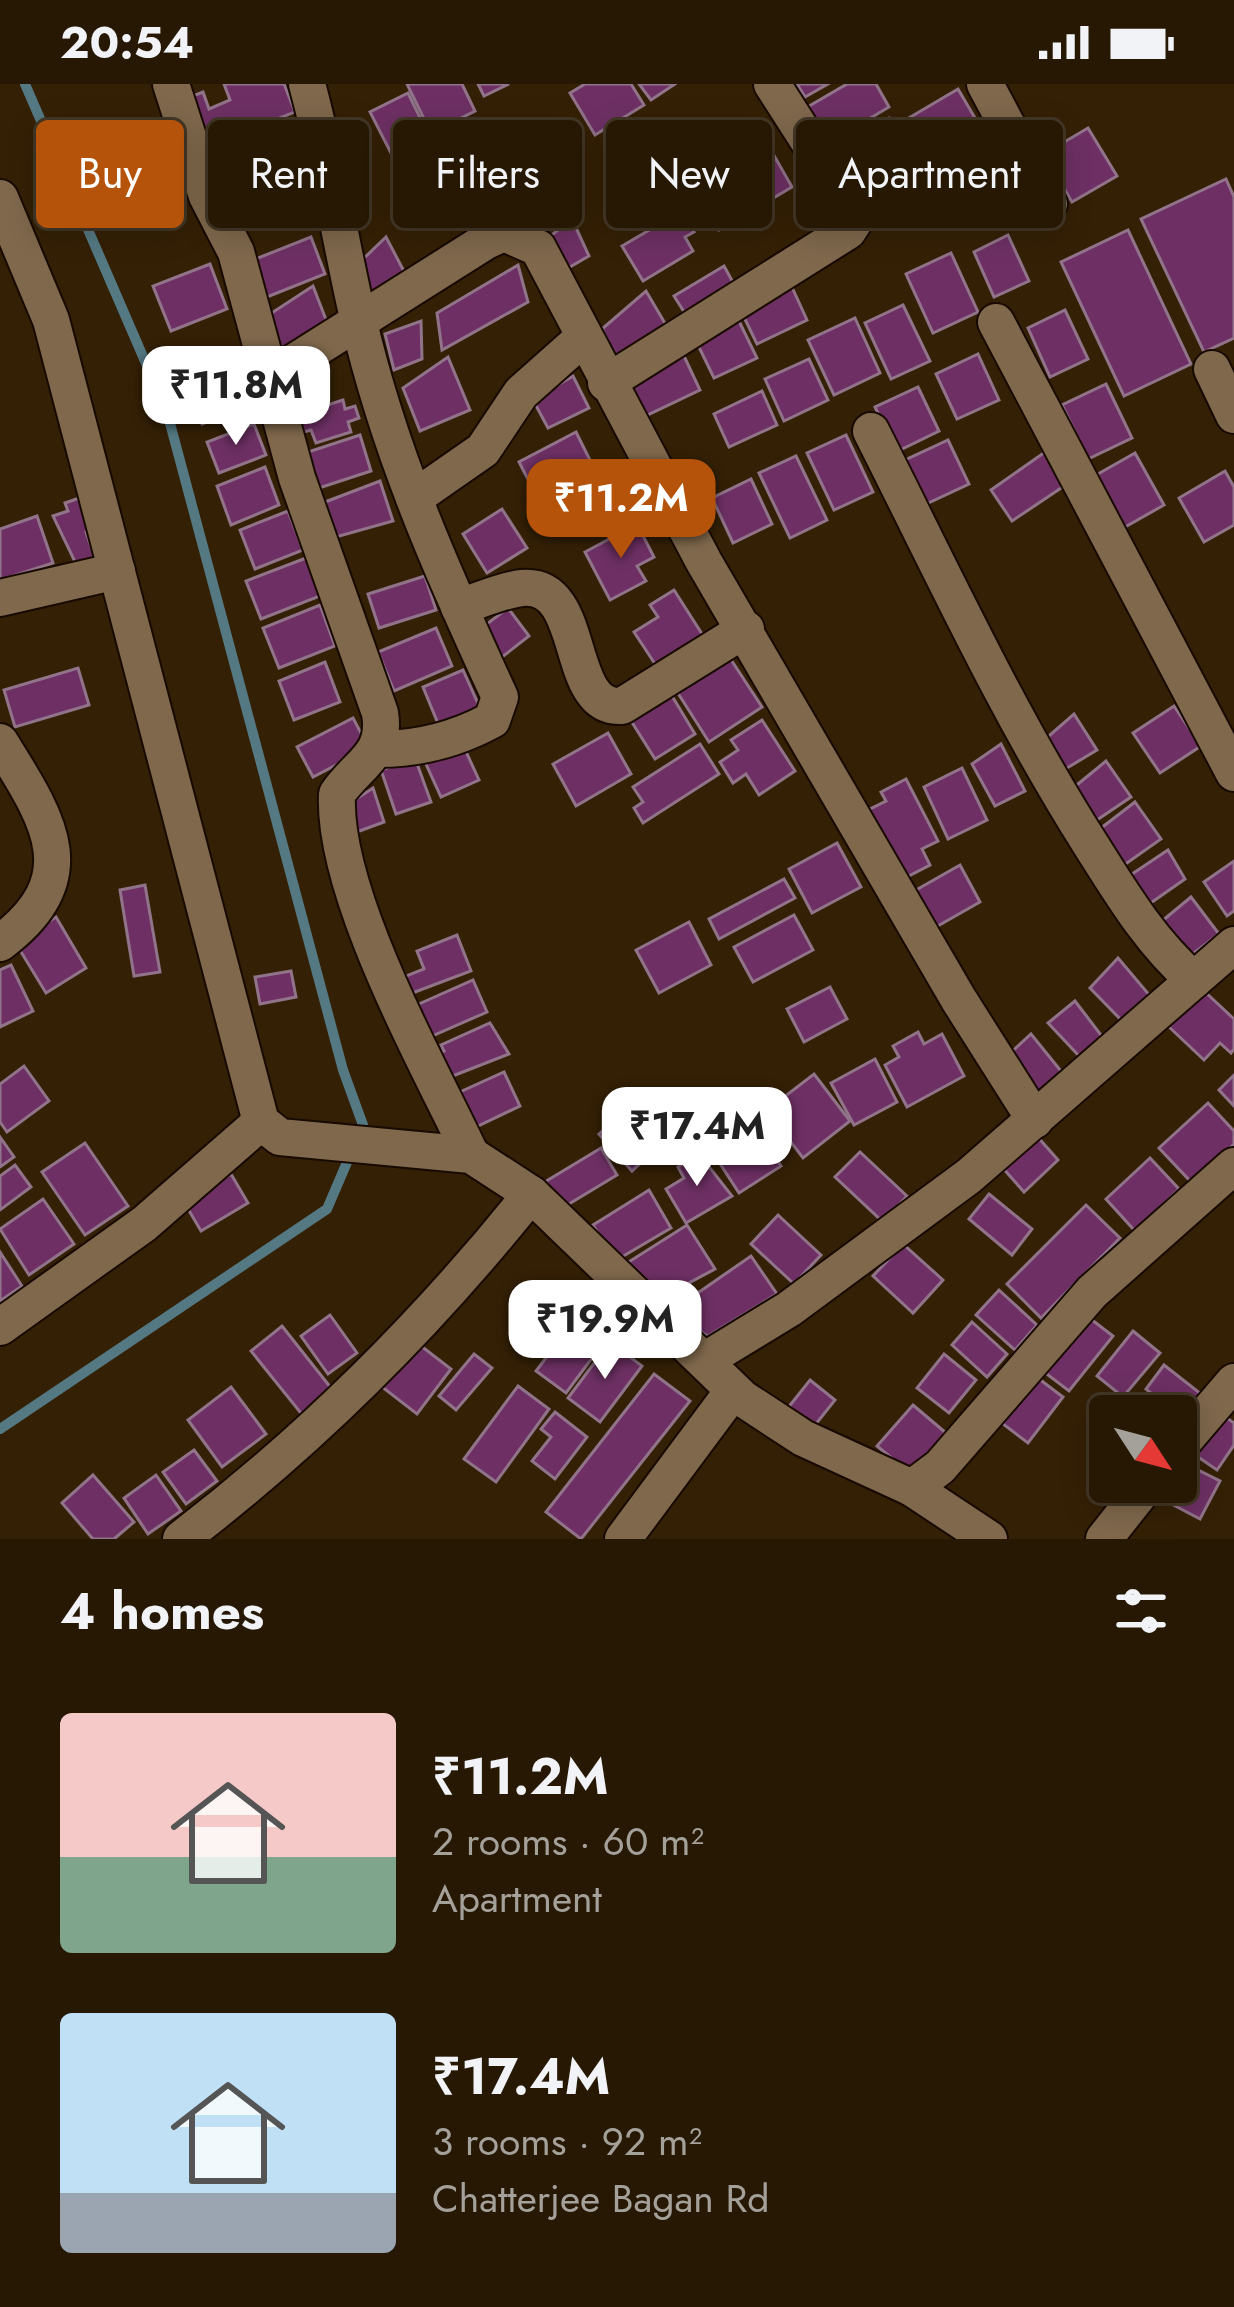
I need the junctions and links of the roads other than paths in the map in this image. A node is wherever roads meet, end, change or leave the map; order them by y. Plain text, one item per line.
1 (171, 84) edge
2 (307, 84) edge
3 (772, 84) edge
4 (985, 84) edge
5 (1004, 120) edge
6 (0, 198) edge
7 (358, 320) junction
8 (996, 322) dead end
9 (584, 337) junction
10 (1212, 369) dead end
11 (269, 378) junction
12 (606, 382) junction
13 (1234, 415) edge
14 (871, 431) dead end
15 (414, 498) junction
16 (117, 571) junction
17 (0, 598) edge
18 (459, 607) junction
19 (746, 629) junction
20 (0, 742) edge
21 (380, 749) junction
22 (1234, 773) edge
23 (0, 943) edge
24 (1219, 969) edge
25 (1035, 1120) junction
26 (261, 1122) junction
27 (471, 1155) junction
28 (1234, 1166) edge
29 (531, 1193) junction
30 (0, 1327) edge
31 (707, 1359) junction
32 (1234, 1382) edge
33 (733, 1390) junction
34 (1197, 1425) edge
35 (1132, 1503) edge
36 (926, 1512) edge
37 (229, 1525) edge
38 (181, 1539) edge
39 (622, 1539) edge
40 (989, 1539) edge
41 (1104, 1539) edge

1 - 11 street
2 - 7 street
3 - 12 street
4 - 5 street
6 - 16 street
7 - 9 street
7 - 11 street
7 - 15 street
8 - 22 street
9 - 12 street
9 - 15 street
10 - 13 street
11 - 21 street
12 - 19 street
14 - 24 street
15 - 18 street
16 - 17 street
16 - 26 street
18 - 19 street
18 - 21 street
19 - 25 street
20 - 23 street
21 - 27 street
24 - 25 street
25 - 31 street
26 - 27 street
26 - 30 street
27 - 29 street
28 - 36 street
29 - 31 street
29 - 37 street
31 - 33 street
32 - 34 street
33 - 36 street
33 - 39 street
35 - 41 street
36 - 40 street
37 - 38 street

